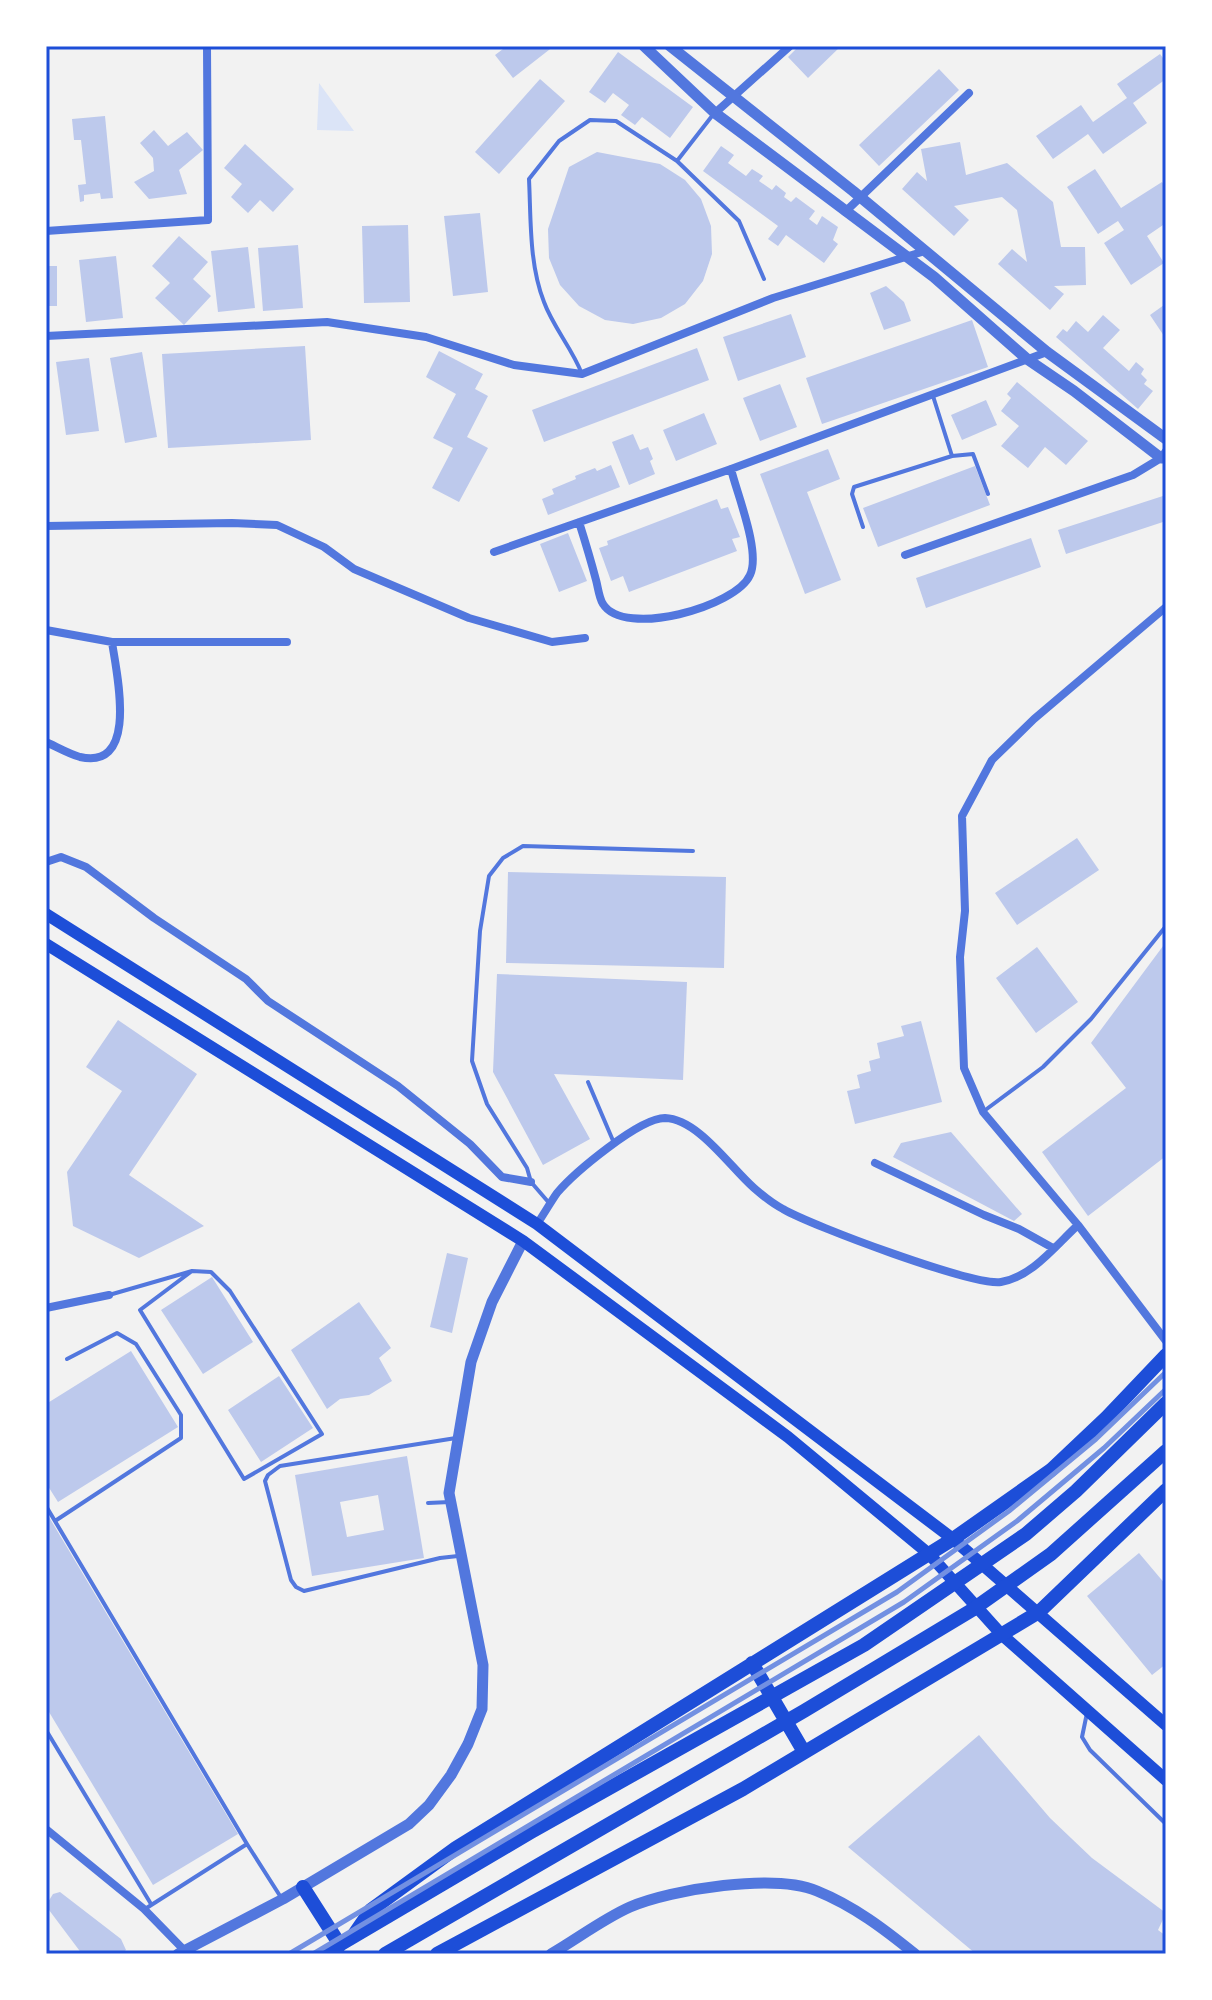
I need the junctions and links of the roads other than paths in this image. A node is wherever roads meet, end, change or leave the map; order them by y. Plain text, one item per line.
1 (207, 46) edge
2 (644, 46) edge
3 (670, 46) edge
4 (790, 46) edge
5 (969, 93) dead end
6 (732, 97) junction
7 (715, 113) junction
8 (677, 161) junction
9 (860, 197) junction
10 (845, 212) junction
11 (46, 231) edge
12 (925, 251) junction
13 (906, 257) junction
14 (764, 279) dead end
15 (46, 336) edge
16 (1047, 352) junction
17 (1027, 359) junction
18 (582, 374) junction
19 (933, 394) junction
20 (1166, 439) edge
21 (952, 456) junction
22 (1164, 456) edge
23 (731, 469) junction
24 (988, 494) dead end
25 (579, 522) junction
26 (46, 526) edge
27 (863, 527) dead end
28 (494, 552) dead end
29 (905, 555) dead end
30 (1166, 607) edge
31 (46, 630) edge
32 (585, 638) dead end
33 (112, 642) junction
34 (287, 642) dead end
35 (46, 742) edge
36 (693, 851) dead end
37 (46, 862) edge
38 (46, 914) edge
39 (65, 925) junction
40 (1166, 926) edge
41 (48, 945) edge
42 (588, 1082) dead end
43 (983, 1112) junction
44 (614, 1144) junction
45 (875, 1163) dead end
46 (531, 1182) junction
47 (550, 1204) junction
48 (537, 1224) junction
49 (1078, 1225) junction
50 (523, 1241) junction
51 (1053, 1248) junction
52 (192, 1271) junction
53 (109, 1295) joint
54 (46, 1308) edge
55 (1166, 1341) edge
56 (1166, 1355) edge
57 (67, 1359) dead end
58 (1166, 1403) edge
59 (458, 1438) junction
60 (1166, 1451) edge
61 (1166, 1490) edge
62 (451, 1502) junction
63 (428, 1503) dead end
64 (46, 1506) edge
65 (55, 1521) junction
66 (953, 1539) junction
67 (929, 1554) junction
68 (460, 1556) junction
69 (1039, 1612) junction
70 (1001, 1634) junction
71 (752, 1663) junction
72 (1087, 1710) junction
73 (1166, 1725) edge
74 (46, 1730) edge
75 (804, 1752) junction
76 (1166, 1780) edge
77 (1166, 1824) edge
78 (46, 1829) edge
79 (247, 1844) junction
80 (303, 1887) junction
81 (283, 1899) junction
82 (148, 1907) junction
83 (351, 1939) junction
84 (181, 1952) edge
85 (324, 1954) edge
86 (385, 1954) edge
87 (437, 1954) edge
88 (551, 1954) edge
89 (915, 1954) edge

1 - 11 street
2 - 7 street
3 - 6 street
4 - 6 street
5 - 9 street
6 - 7 street
6 - 9 street
7 - 8 lane
7 - 10 street
8 - 14 lane
8 - 18 lane
9 - 10 street
9 - 12 street
10 - 13 street
12 - 13 street
12 - 16 street
13 - 17 street
13 - 18 street
15 - 18 street
16 - 17 street
16 - 20 street
17 - 19 street
17 - 22 street
19 - 21 lane
19 - 23 street
21 - 24 lane
21 - 27 lane
22 - 29 street
23 - 25 street
23 - 25 street
25 - 28 street
26 - 32 street
30 - 43 street
31 - 33 street
33 - 34 street
33 - 35 street
36 - 46 lane
37 - 46 street
38 - 39 main road
39 - 41 main road
39 - 48 main road
40 - 43 lane
41 - 50 main road
42 - 44 lane
43 - 49 street
44 - 47 street
44 - 51 street
45 - 51 street
46 - 47 lane
47 - 48 street
48 - 66 main road
49 - 51 street
49 - 55 street
50 - 59 street
50 - 67 main road
52 - 52 lane
52 - 53 lane
53 - 54 street
56 - 66 highway
57 - 65 lane
58 - 83 highway
59 - 62 street
59 - 68 lane
60 - 86 highway
61 - 69 highway
62 - 63 lane
62 - 68 street
64 - 65 lane
65 - 79 lane
66 - 67 highway
66 - 69 main road
67 - 70 main road
67 - 71 highway
68 - 80 street
69 - 70 highway
69 - 73 main road
70 - 72 main road
70 - 75 highway
71 - 75 highway
71 - 83 highway
72 - 76 main road
72 - 77 lane
74 - 82 lane
75 - 87 highway
78 - 82 street
79 - 81 lane
79 - 82 lane
80 - 81 street
80 - 83 highway
81 - 84 street
82 - 84 street
83 - 85 highway
88 - 89 street

